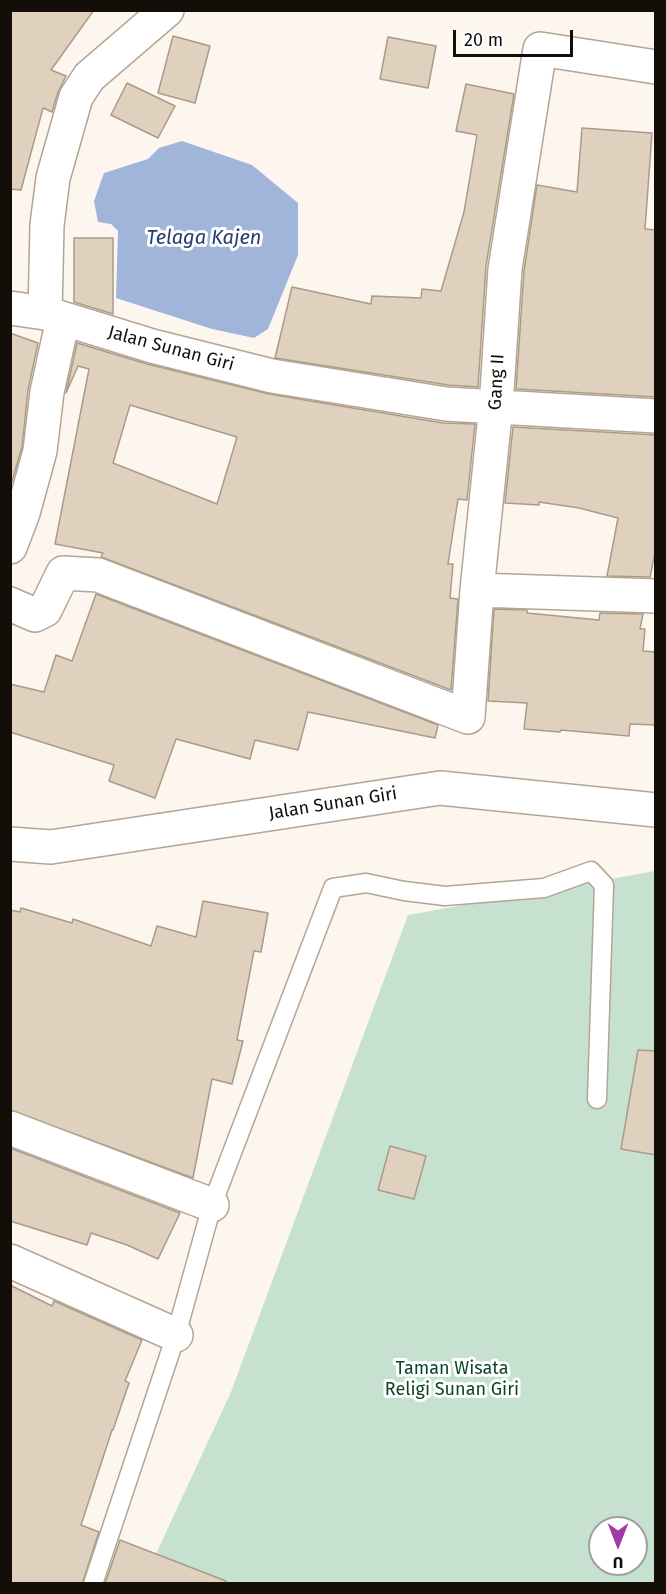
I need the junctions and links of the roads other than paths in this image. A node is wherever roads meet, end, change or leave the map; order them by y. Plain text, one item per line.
1 (167, 10) edge
2 (656, 67) edge
3 (10, 308) edge
4 (54, 316) junction
5 (496, 406) junction
6 (656, 416) edge
7 (10, 547) edge
8 (477, 590) junction
9 (656, 596) edge
10 (10, 604) edge
11 (656, 810) edge
12 (10, 844) edge
13 (597, 1099) dead end
14 (10, 1128) edge
15 (212, 1205) junction
16 (10, 1261) edge
17 (176, 1335) junction
18 (93, 1584) edge

1 - 4 street
2 - 5 street, Gang II
3 - 4 street, Jalan Sunan Giri
4 - 5 street, Jalan Sunan Giri
4 - 7 street
5 - 6 street, Jalan Sunan Giri
5 - 8 street, Gang II
8 - 9 street
8 - 10 street, Gang II
11 - 12 street, Jalan Sunan Giri
13 - 15 lane
14 - 15 street
15 - 17 lane
16 - 17 street
17 - 18 lane

